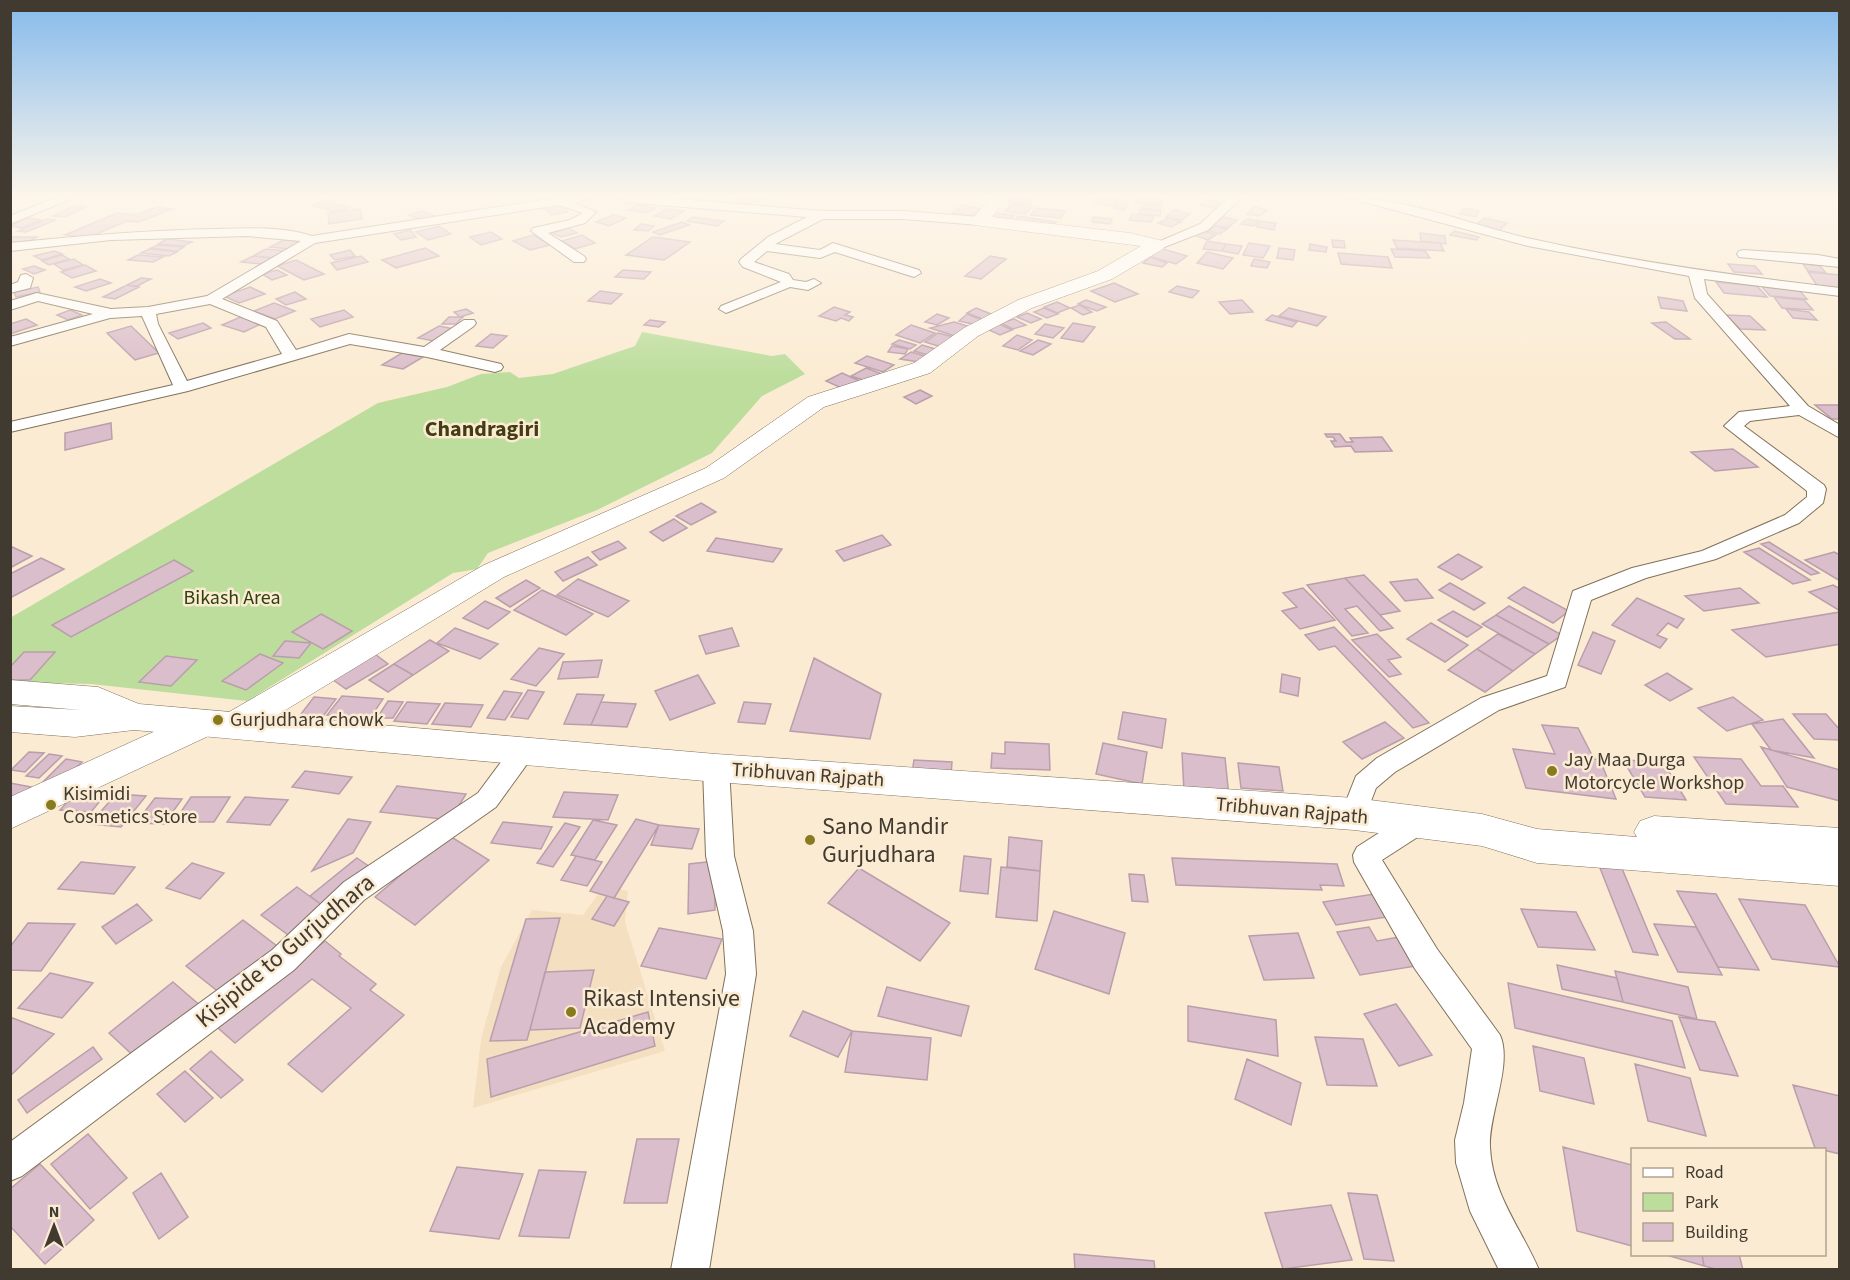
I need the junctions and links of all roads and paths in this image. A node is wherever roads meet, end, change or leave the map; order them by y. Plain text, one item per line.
1 (281, 258) edge
2 (751, 258) edge
3 (869, 258) edge
4 (1135, 258) edge
5 (1609, 258) edge
6 (1799, 258) edge
7 (1839, 264) edge
8 (914, 273) dead end
9 (1696, 275) junction
10 (26, 278) dead end
11 (789, 283) junction
12 (814, 283) dead end
13 (10, 289) edge
14 (1839, 292) edge
15 (210, 300) junction
16 (10, 306) edge
17 (726, 309) dead end
18 (148, 311) junction
19 (110, 314) junction
20 (469, 322) dead end
21 (10, 342) edge
22 (427, 351) junction
23 (291, 356) junction
24 (495, 367) dead end
25 (182, 388) junction
26 (1802, 410) junction
27 (10, 427) edge
28 (1834, 427) edge
29 (10, 692) edge
30 (134, 717) junction
31 (10, 719) edge
32 (220, 724) junction
33 (522, 753) junction
34 (716, 768) junction
35 (10, 814) edge
36 (1354, 814) junction
37 (1417, 823) junction
38 (1482, 830) junction
39 (1839, 845) edge
40 (1839, 869) edge
41 (10, 1164) edge
42 (690, 1269) edge
43 (1520, 1269) edge

1 - 15 street
2 - 11 street
3 - 8 street
4 - 32 street
5 - 9 street
6 - 7 street
9 - 14 street
9 - 26 street
10 - 13 street
11 - 12 street
11 - 17 street
15 - 18 street
15 - 23 street
16 - 19 street
18 - 19 street
18 - 25 street
19 - 21 street
20 - 22 street
22 - 23 street
22 - 24 street
23 - 25 street
25 - 27 street
26 - 28 street
26 - 36 street
29 - 30 highway, Tribhuvan Rajpath
30 - 31 highway, Tribhuvan Rajpath
30 - 32 highway, Tribhuvan Rajpath
32 - 33 highway, Tribhuvan Rajpath
32 - 35 street
33 - 34 highway, Tribhuvan Rajpath
33 - 41 street, Kisipide to Gurjudhara
34 - 36 highway, Tribhuvan Rajpath
34 - 42 street
36 - 37 highway, Tribhuvan Rajpath
37 - 38 highway, Tribhuvan Rajpath
37 - 43 street
38 - 39 highway, Tribhuvan Rajpath
38 - 40 highway, Tribhuvan Rajpath

